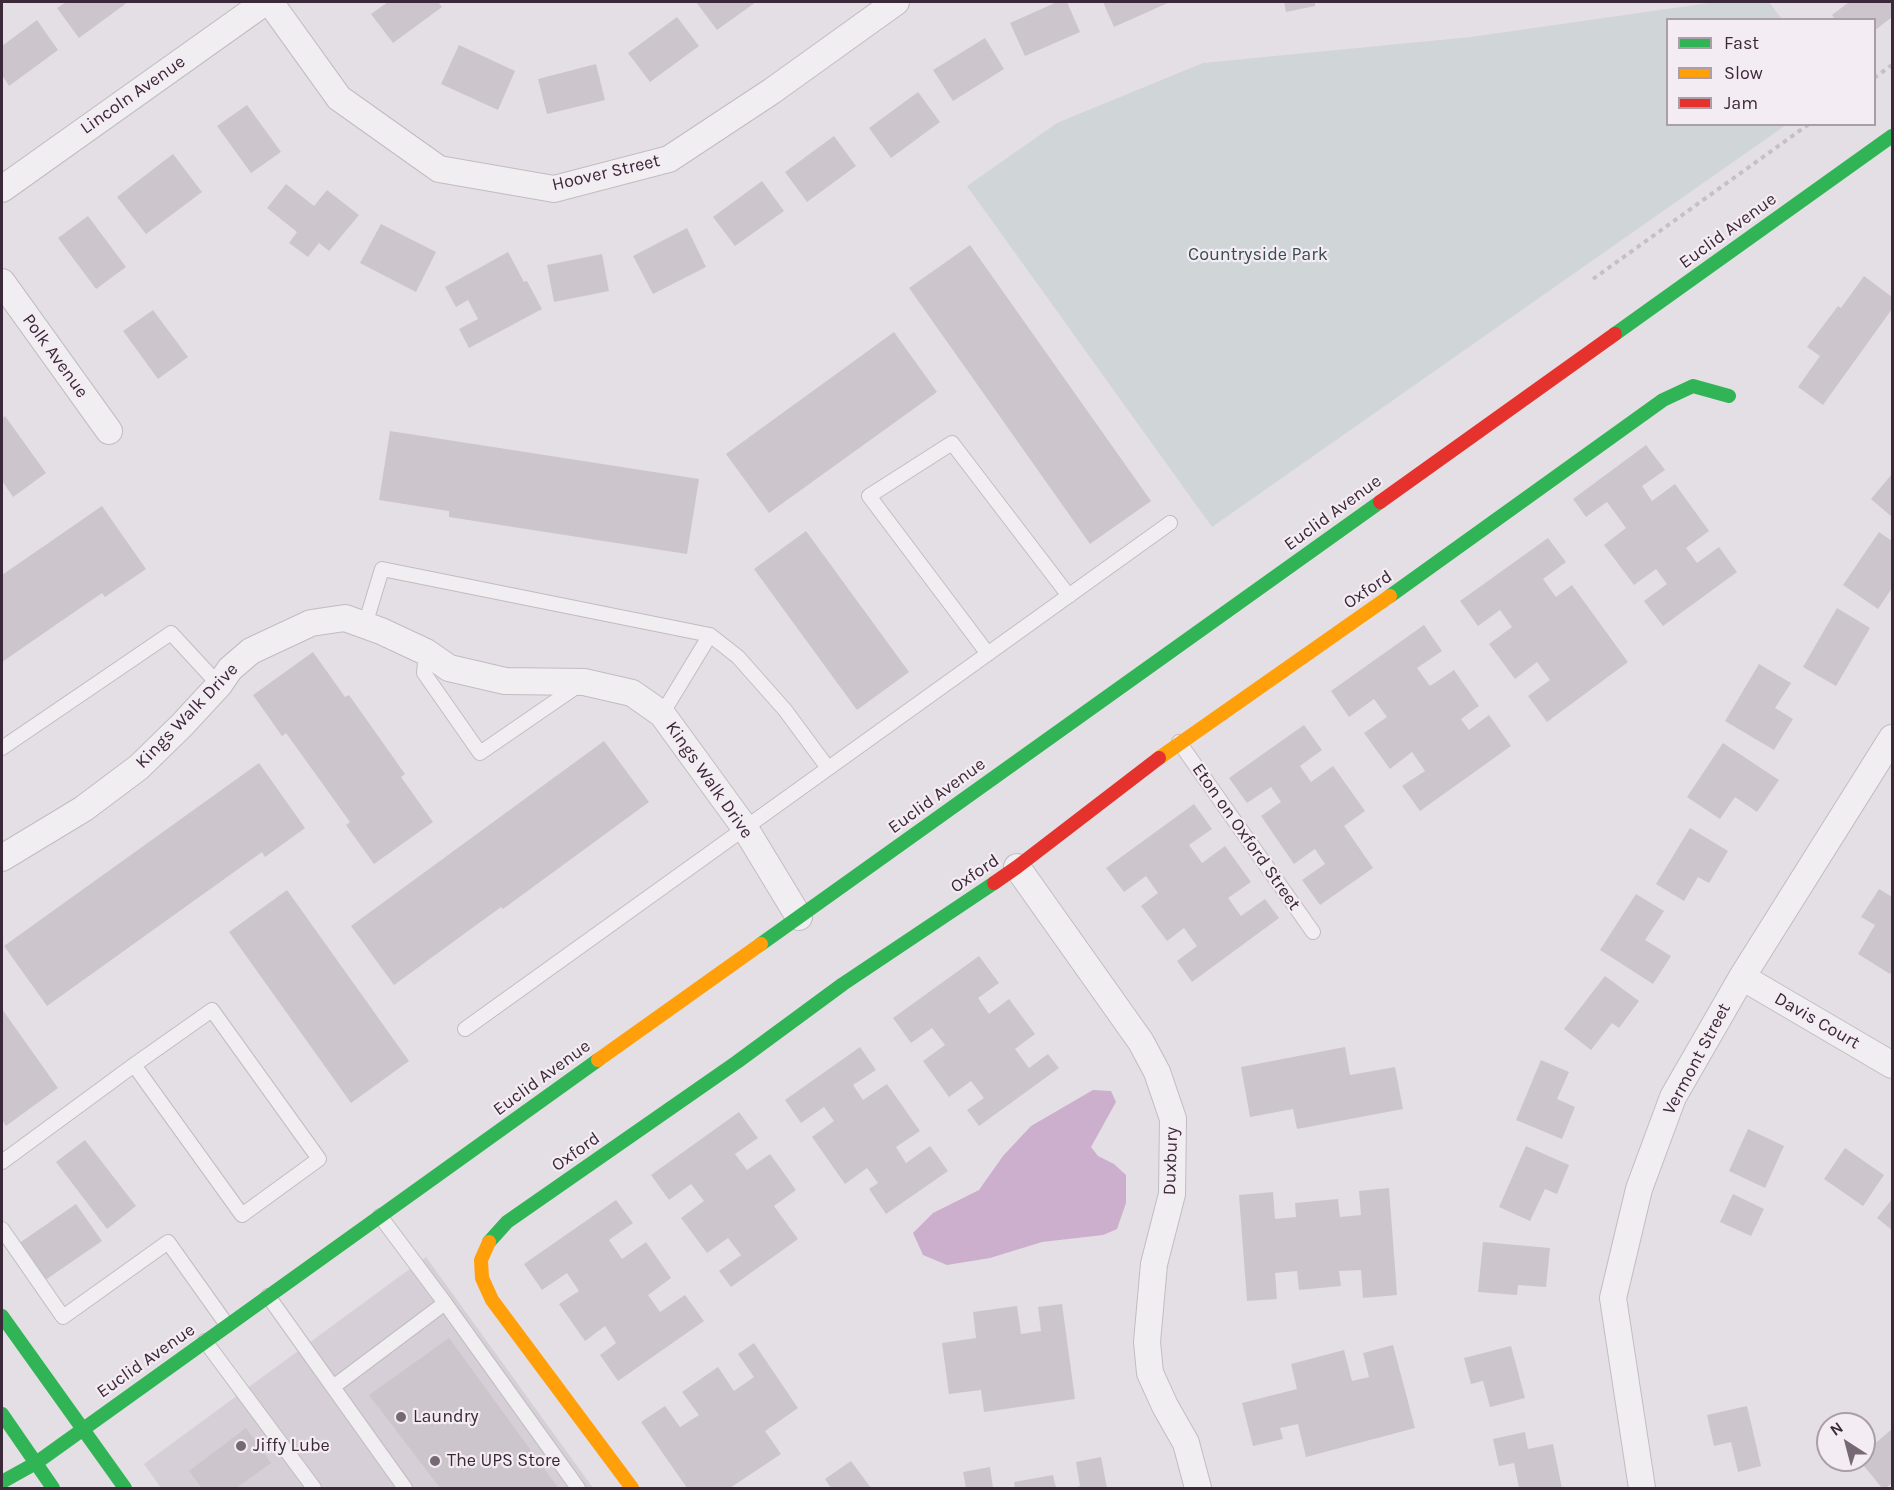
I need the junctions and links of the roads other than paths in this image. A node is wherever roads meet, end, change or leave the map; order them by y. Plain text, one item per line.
1 (265, 2) edge
2 (270, 2) edge
3 (896, 2) edge
4 (1893, 136) edge
5 (2, 189) edge
6 (2, 282) edge
7 (1729, 396) dead end
8 (108, 431) dead end
9 (1170, 523) dead end
10 (1069, 596) junction
11 (365, 625) junction
12 (710, 635) junction
13 (426, 652) junction
14 (988, 654) junction
15 (584, 682) junction
16 (219, 685) junction
17 (662, 714) junction
18 (1893, 738) edge
19 (1179, 741) junction
20 (2, 748) edge
21 (828, 768) junction
22 (745, 828) junction
23 (2, 858) edge
24 (1017, 867) junction
25 (799, 917) junction
26 (1313, 932) dead end
27 (1742, 977) junction
28 (465, 1029) dead end
29 (134, 1065) junction
30 (1893, 1065) edge
31 (2, 1162) edge
32 (380, 1216) junction
33 (2, 1229) edge
34 (268, 1296) junction
35 (445, 1303) junction
36 (2, 1316) edge
37 (227, 1325) junction
38 (205, 1341) junction
39 (333, 1387) junction
40 (2, 1414) edge
41 (82, 1429) junction
42 (36, 1463) junction
43 (2, 1482) edge
44 (53, 1488) edge
45 (125, 1488) edge
46 (314, 1488) edge
47 (405, 1488) edge
48 (578, 1488) edge
49 (632, 1488) edge
50 (1198, 1488) edge
51 (1642, 1488) edge

1 - 5 street, Lincoln Avenue
2 - 3 street, Hoover Street
4 - 25 main road, Euclid Avenue
6 - 8 street, Polk Avenue
7 - 19 main road, Oxford
9 - 10 lane
10 - 14 lane
10 - 14 lane
11 - 12 lane
11 - 13 street, Kings Walk Drive
11 - 16 street, Kings Walk Drive
12 - 17 lane
12 - 21 lane
13 - 15 street, Kings Walk Drive
13 - 15 lane
14 - 21 lane
15 - 17 street, Kings Walk Drive
16 - 20 lane
16 - 23 street, Kings Walk Drive
17 - 22 street, Kings Walk Drive
18 - 27 street, Vermont Street
19 - 24 main road, Oxford
19 - 26 lane, Eton on Oxford Street
21 - 22 lane
22 - 25 street, Kings Walk Drive
22 - 28 lane
24 - 49 main road, Oxford
24 - 50 street, Duxbury
25 - 32 main road, Euclid Avenue
27 - 30 street, Davis Court
27 - 51 street, Vermont Street
29 - 29 lane
29 - 31 lane
32 - 34 main road, Euclid Avenue
32 - 35 lane
33 - 37 lane
34 - 37 main road, Euclid Avenue
34 - 39 lane
35 - 39 lane
35 - 48 lane
36 - 41 main road
37 - 38 main road, Euclid Avenue
38 - 41 main road, Euclid Avenue
38 - 46 lane
39 - 47 lane
40 - 42 main road
41 - 42 main road, Euclid Avenue
41 - 45 main road
42 - 43 main road, Euclid Avenue
42 - 44 main road

